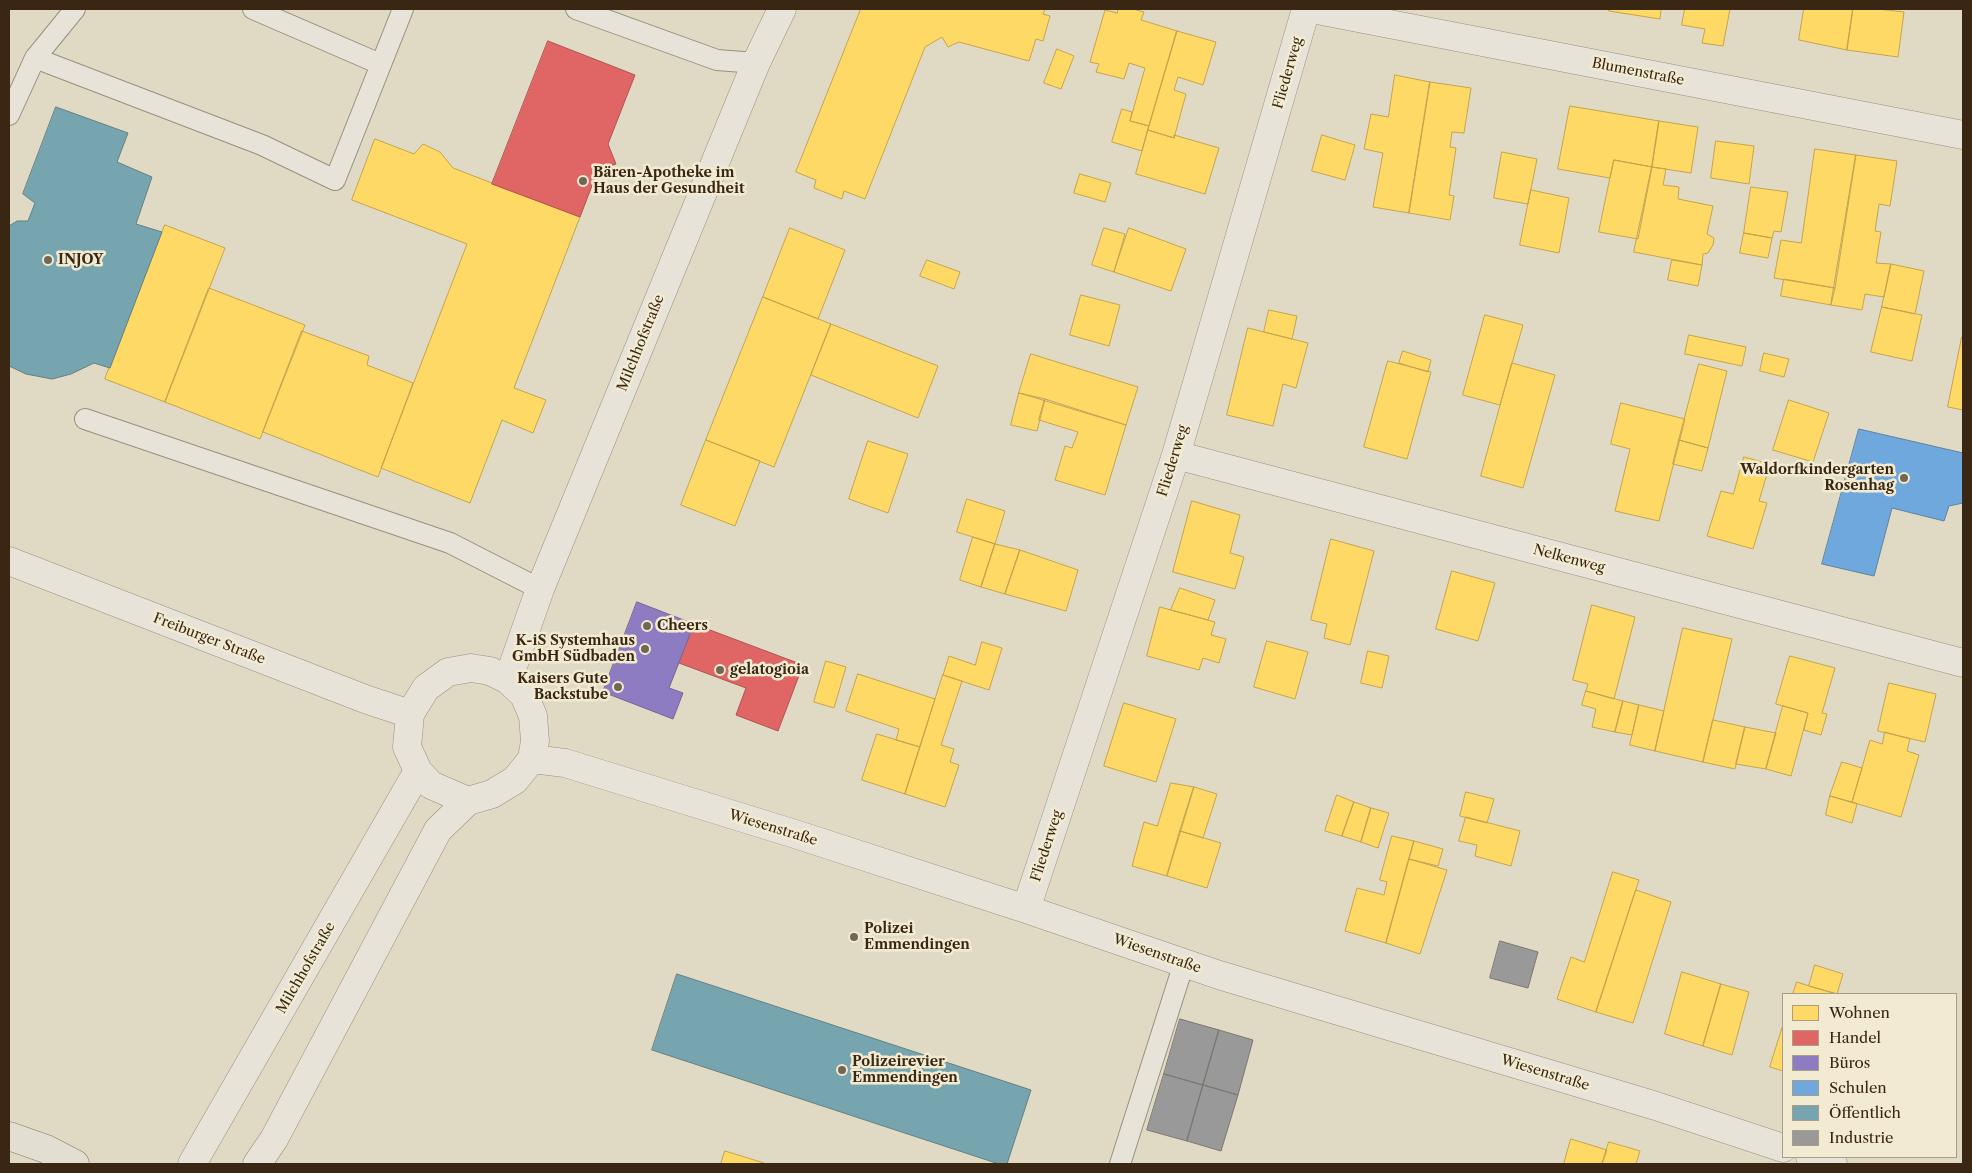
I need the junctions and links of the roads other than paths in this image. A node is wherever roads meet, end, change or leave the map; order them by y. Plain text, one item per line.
1 (75, 9) edge
2 (253, 9) edge
3 (403, 9) edge
4 (576, 9) edge
5 (782, 9) edge
6 (1306, 9) edge
7 (1312, 9) edge
8 (35, 58) junction
9 (756, 63) junction
10 (380, 64) junction
11 (9, 115) edge
12 (1963, 135) edge
13 (85, 420) dead end
14 (1176, 455) junction
15 (9, 561) edge
16 (540, 589) junction
17 (1963, 663) edge
18 (508, 680) junction
19 (410, 714) junction
20 (532, 759) junction
21 (418, 771) junction
22 (468, 801) junction
23 (1026, 909) junction
24 (1184, 963) junction
25 (9, 1136) edge
26 (1782, 1148) edge
27 (275, 1151) edge
28 (1813, 1158) edge
29 (75, 1164) edge
30 (192, 1164) edge
31 (257, 1164) edge
32 (1120, 1164) edge
33 (1833, 1164) edge

1 - 8 lane
2 - 10 lane
3 - 10 lane
4 - 9 lane
5 - 9 street, Milchhofstraße
6 - 14 street, Fliederweg
7 - 12 street, Blumenstraße
8 - 10 lane
8 - 11 lane
9 - 16 street, Milchhofstraße
13 - 16 lane
14 - 17 street, Nelkenweg
14 - 23 street, Fliederweg
15 - 19 street, Freiburger Straße
16 - 18 street, Milchhofstraße
18 - 19 street
18 - 20 street
19 - 21 street
20 - 22 street
20 - 23 street, Wiesenstraße
21 - 22 street
21 - 30 street, Milchhofstraße
22 - 27 street
23 - 24 street, Wiesenstraße
24 - 26 street, Wiesenstraße
24 - 32 lane
25 - 29 main road
27 - 31 street
28 - 33 street

